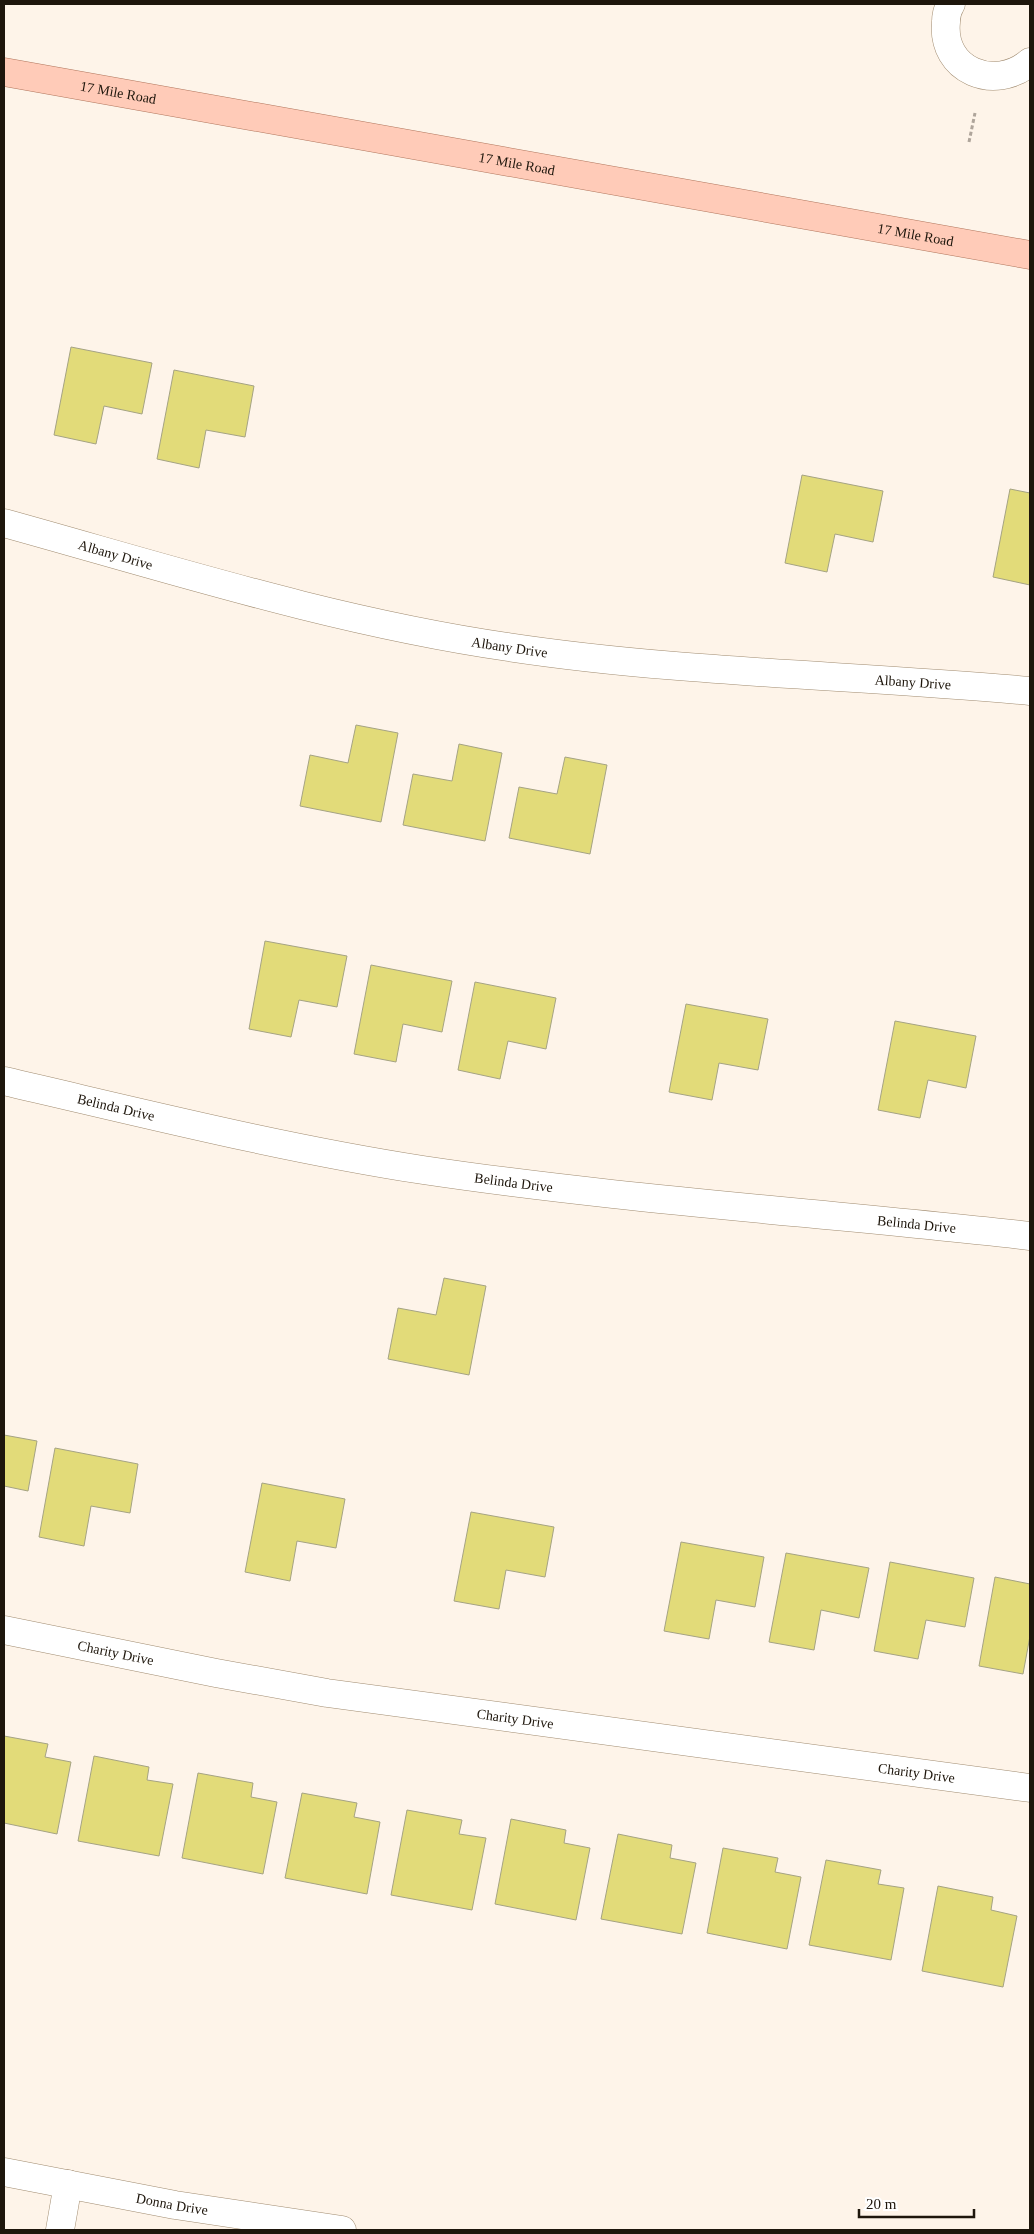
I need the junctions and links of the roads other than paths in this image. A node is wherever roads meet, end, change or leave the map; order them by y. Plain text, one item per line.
1 (951, 4) edge
2 (1030, 62) edge
3 (4, 72) edge
4 (1030, 255) edge
5 (4, 523) edge
6 (1030, 691) edge
7 (4, 1081) edge
8 (1030, 1236) edge
9 (4, 1630) edge
10 (1030, 1788) edge
11 (4, 2172) edge
12 (68, 2184) junction
13 (60, 2230) edge
14 (342, 2230) edge

1 - 2 street
3 - 4 main road, 17 Mile Road
5 - 6 street, Albany Drive
7 - 8 street, Belinda Drive
9 - 10 street, Charity Drive
11 - 12 street, Donna Drive
12 - 13 street
12 - 14 street, Donna Drive

